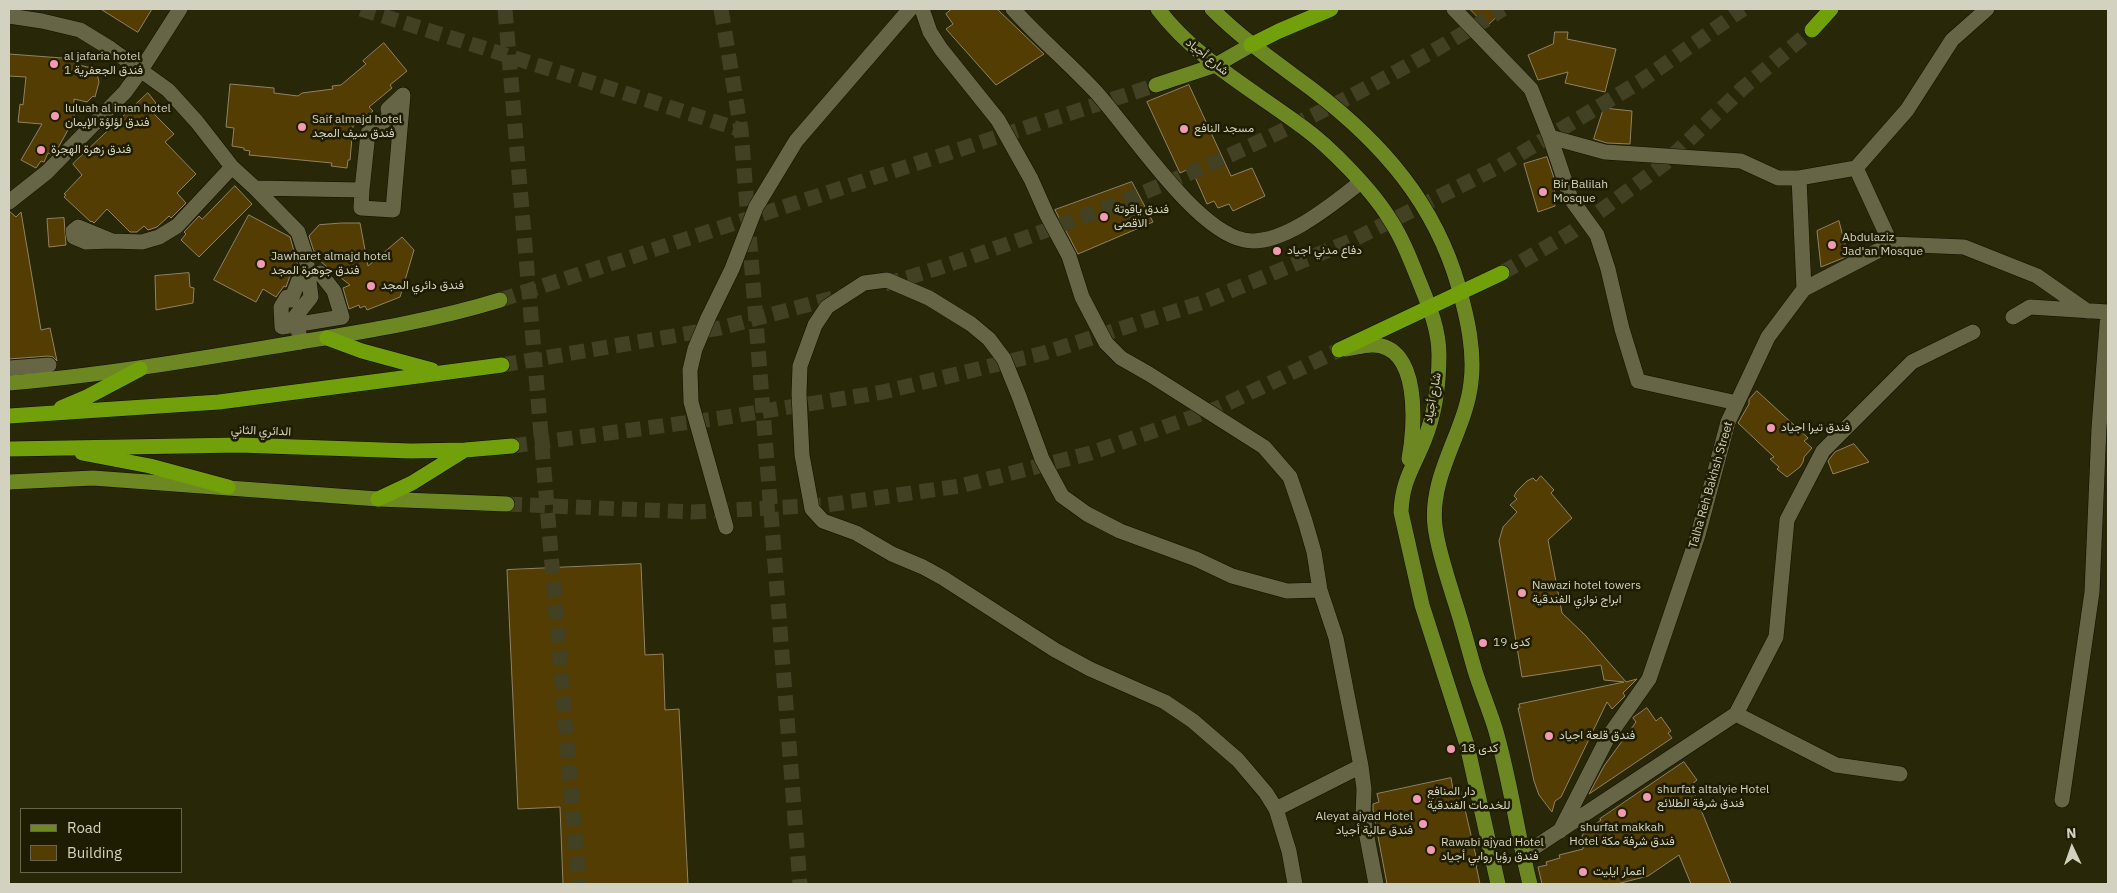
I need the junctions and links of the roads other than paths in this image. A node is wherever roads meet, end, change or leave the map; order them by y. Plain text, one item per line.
1 (180, 9) edge
2 (910, 9) edge
3 (922, 9) edge
4 (1013, 9) edge
5 (1158, 9) edge
6 (1212, 9) edge
7 (1331, 9) edge
8 (1454, 9) edge
9 (1831, 9) edge
10 (1987, 9) edge
11 (9, 16) edge
12 (1812, 30) tunnel mouth
13 (1251, 45) junction
14 (1216, 65) junction
15 (142, 70) junction
16 (1156, 85) tunnel mouth
17 (1550, 137) junction
18 (232, 167) junction
19 (1856, 168) junction
20 (1800, 178) junction
21 (1361, 182) junction
22 (255, 188) junction
23 (362, 190) junction
24 (9, 202) edge
25 (112, 241) dead end
26 (1891, 244) junction
27 (1502, 273) tunnel mouth
28 (308, 275) junction
29 (1804, 289) junction
30 (1460, 292) junction
31 (500, 300) tunnel mouth
32 (1430, 308) junction
33 (2087, 311) junction
34 (2013, 317) dead end
35 (297, 325) junction
36 (1973, 332) dead end
37 (326, 338) junction
38 (301, 342) junction
39 (1339, 350) joint
40 (48, 365) dead end
41 (502, 365) tunnel mouth
42 (9, 368) edge
43 (140, 369) junction
44 (441, 372) junction
45 (9, 383) edge
46 (1737, 403) junction
47 (48, 414) junction
48 (9, 416) edge
49 (2104, 428) edge
50 (512, 446) tunnel mouth
51 (56, 447) junction
52 (9, 449) edge
53 (465, 450) junction
54 (1406, 479) junction
55 (9, 482) edge
56 (228, 486) junction
57 (378, 499) junction
58 (507, 504) tunnel mouth
59 (726, 527) dead end
60 (1320, 590) junction
61 (1736, 714) junction
62 (1361, 766) junction
63 (1900, 774) dead end
64 (2062, 800) dead end
65 (1276, 809) junction
66 (1560, 830) junction
67 (1523, 855) junction
68 (1295, 884) edge
69 (1376, 884) edge
70 (1498, 884) edge
71 (1530, 884) edge

1 - 15 street
2 - 59 street
3 - 60 street
4 - 21 street
5 - 14 main road, شارع أجياد
6 - 13 main road
7 - 13 highway
8 - 17 street
9 - 12 highway
10 - 19 street
11 - 15 street
13 - 14 main road
13 - 30 main road
14 - 16 main road
14 - 21 main road, شارع أجياد
15 - 18 street
15 - 24 street
17 - 20 street
17 - 46 street
18 - 22 street
18 - 25 street
19 - 20 street
19 - 26 street
20 - 29 street
21 - 32 main road, شارع أجياد
22 - 23 street
22 - 28 street
23 - 23 street
26 - 29 street, Talha Reh Bakhsh Street
26 - 33 street, Talha Reh Bakhsh Street
27 - 30 highway
28 - 35 street
28 - 35 street
29 - 46 street, Talha Reh Bakhsh Street
30 - 32 highway
30 - 67 main road
31 - 37 main road
32 - 39 highway
32 - 54 main road, شارع أجياد
33 - 34 street
33 - 49 street
35 - 38 street
36 - 61 street
37 - 38 main road
37 - 44 highway
38 - 43 main road
39 - 54 main road
40 - 42 street
41 - 44 highway
43 - 45 main road
43 - 47 highway
44 - 47 highway
46 - 66 street, Talha Reh Bakhsh Street
47 - 48 highway
49 - 64 street
50 - 53 highway, الدائري الثاني
51 - 52 highway, الدائري الثاني
51 - 53 highway, الدائري الثاني
51 - 56 highway
53 - 57 highway
54 - 70 main road, شارع أجياد
55 - 56 main road
56 - 57 main road
57 - 58 main road
60 - 62 street
60 - 65 street
61 - 63 street
61 - 66 street
62 - 65 street
62 - 69 street
65 - 68 street
66 - 67 street
67 - 71 main road

